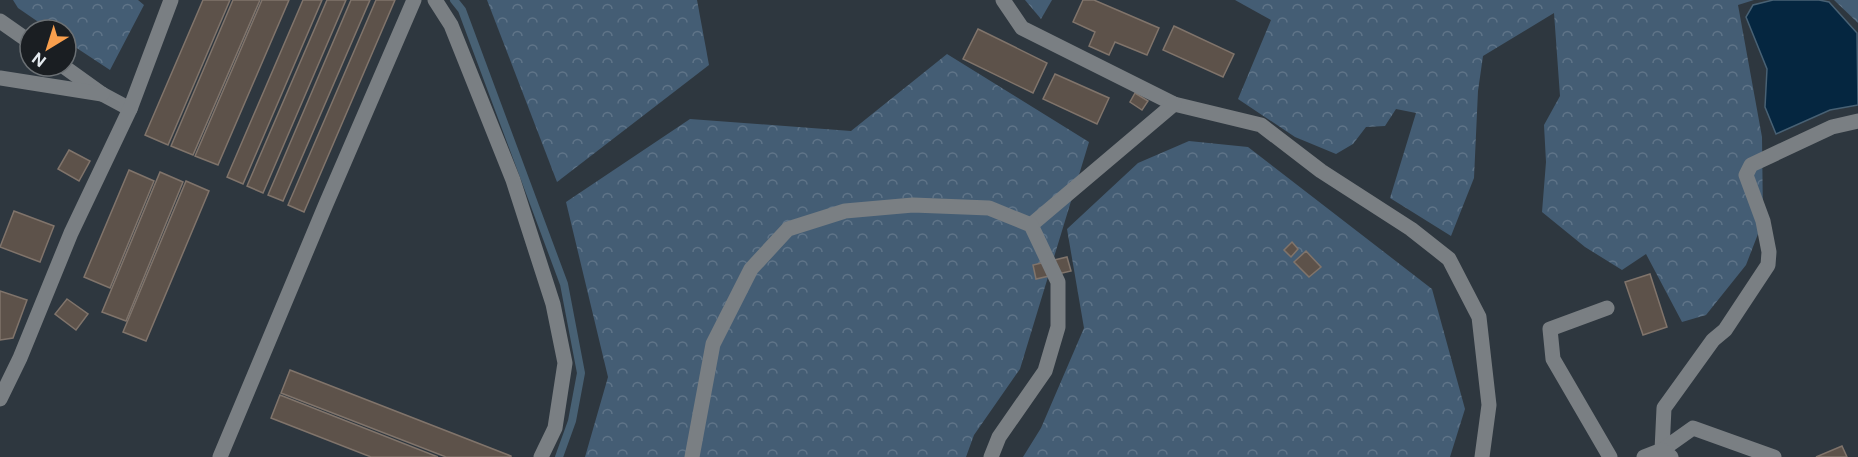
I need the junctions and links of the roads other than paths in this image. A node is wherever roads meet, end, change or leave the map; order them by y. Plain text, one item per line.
1 (171, 0) edge
2 (414, 0) edge
3 (435, 0) edge
4 (1003, 0) edge
5 (0, 21) edge
6 (18, 34) edge
7 (78, 77) edge
8 (0, 78) edge
9 (102, 94) junction
10 (1174, 104) junction
11 (130, 109) junction
12 (1858, 121) edge
13 (1031, 225) junction
14 (1607, 308) dead end
15 (0, 399) edge
16 (1666, 453) edge
17 (220, 457) edge
18 (541, 457) edge
19 (692, 457) edge
20 (991, 457) edge
21 (1482, 457) edge
22 (1610, 457) edge
23 (1644, 457) edge
24 (1774, 457) edge

1 - 11 street
2 - 17 street
3 - 18 street
4 - 10 street
5 - 6 street
7 - 9 street
8 - 9 street
9 - 11 street
10 - 13 street
10 - 21 street
11 - 15 street
12 - 16 street
13 - 19 street
13 - 20 street
14 - 22 street
16 - 23 street
16 - 24 street

